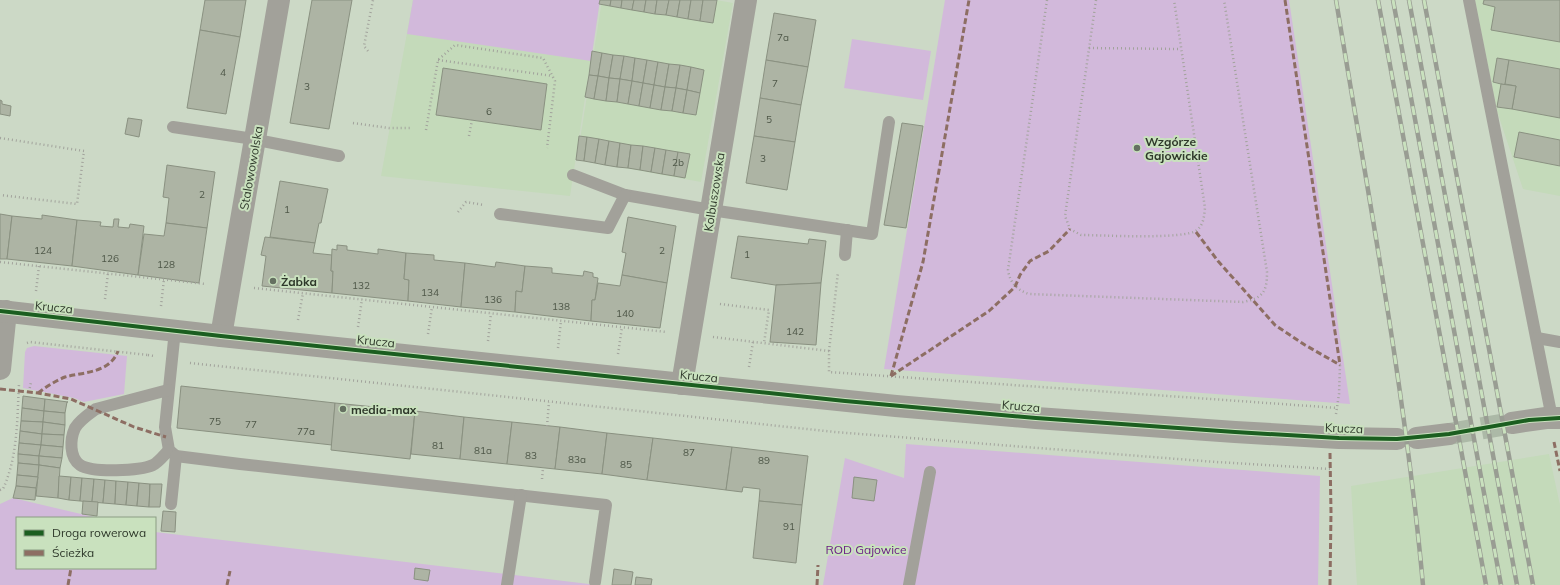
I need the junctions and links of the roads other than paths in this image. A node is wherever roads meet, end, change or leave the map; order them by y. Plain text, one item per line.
1 (279, 0) edge
2 (746, 0) edge
3 (1468, 0) edge
4 (889, 122) dead end
5 (173, 126) dead end
6 (256, 140) junction
7 (339, 156) dead end
8 (573, 175) dead end
9 (625, 194) junction
10 (711, 210) junction
11 (500, 214) road end
12 (848, 230) junction
13 (845, 255) road end
14 (3, 311) edge
15 (175, 330) junction
16 (221, 336) junction
17 (1537, 338) junction
18 (1560, 342) edge
19 (0, 368) edge
20 (682, 384) junction
21 (168, 390) junction
22 (1556, 418) edge
23 (1512, 423) tunnel mouth
24 (1449, 434) tunnel mouth
25 (173, 453) junction
26 (930, 472) dead end
27 (521, 495) junction
28 (171, 504) dead end
29 (595, 582) dead end
30 (507, 585) edge
31 (909, 585) edge

1 - 6 street, Stalowowolska
2 - 10 street, Kolbuszowska
3 - 17 lane
4 - 12 lane
5 - 6 lane
6 - 7 lane
6 - 16 street, Stalowowolska
8 - 9 lane
9 - 10 lane
9 - 11 lane
10 - 12 lane
10 - 20 street, Kolbuszowska
12 - 13 lane
14 - 15 street, Krucza
14 - 19 street
15 - 16 street, Krucza
15 - 21 lane
16 - 20 street, Krucza
17 - 18 lane
17 - 22 lane
20 - 24 street, Krucza
21 - 25 lane
21 - 25 lane
22 - 23 street
25 - 27 lane
25 - 28 lane
26 - 31 lane
27 - 29 lane
27 - 30 lane

